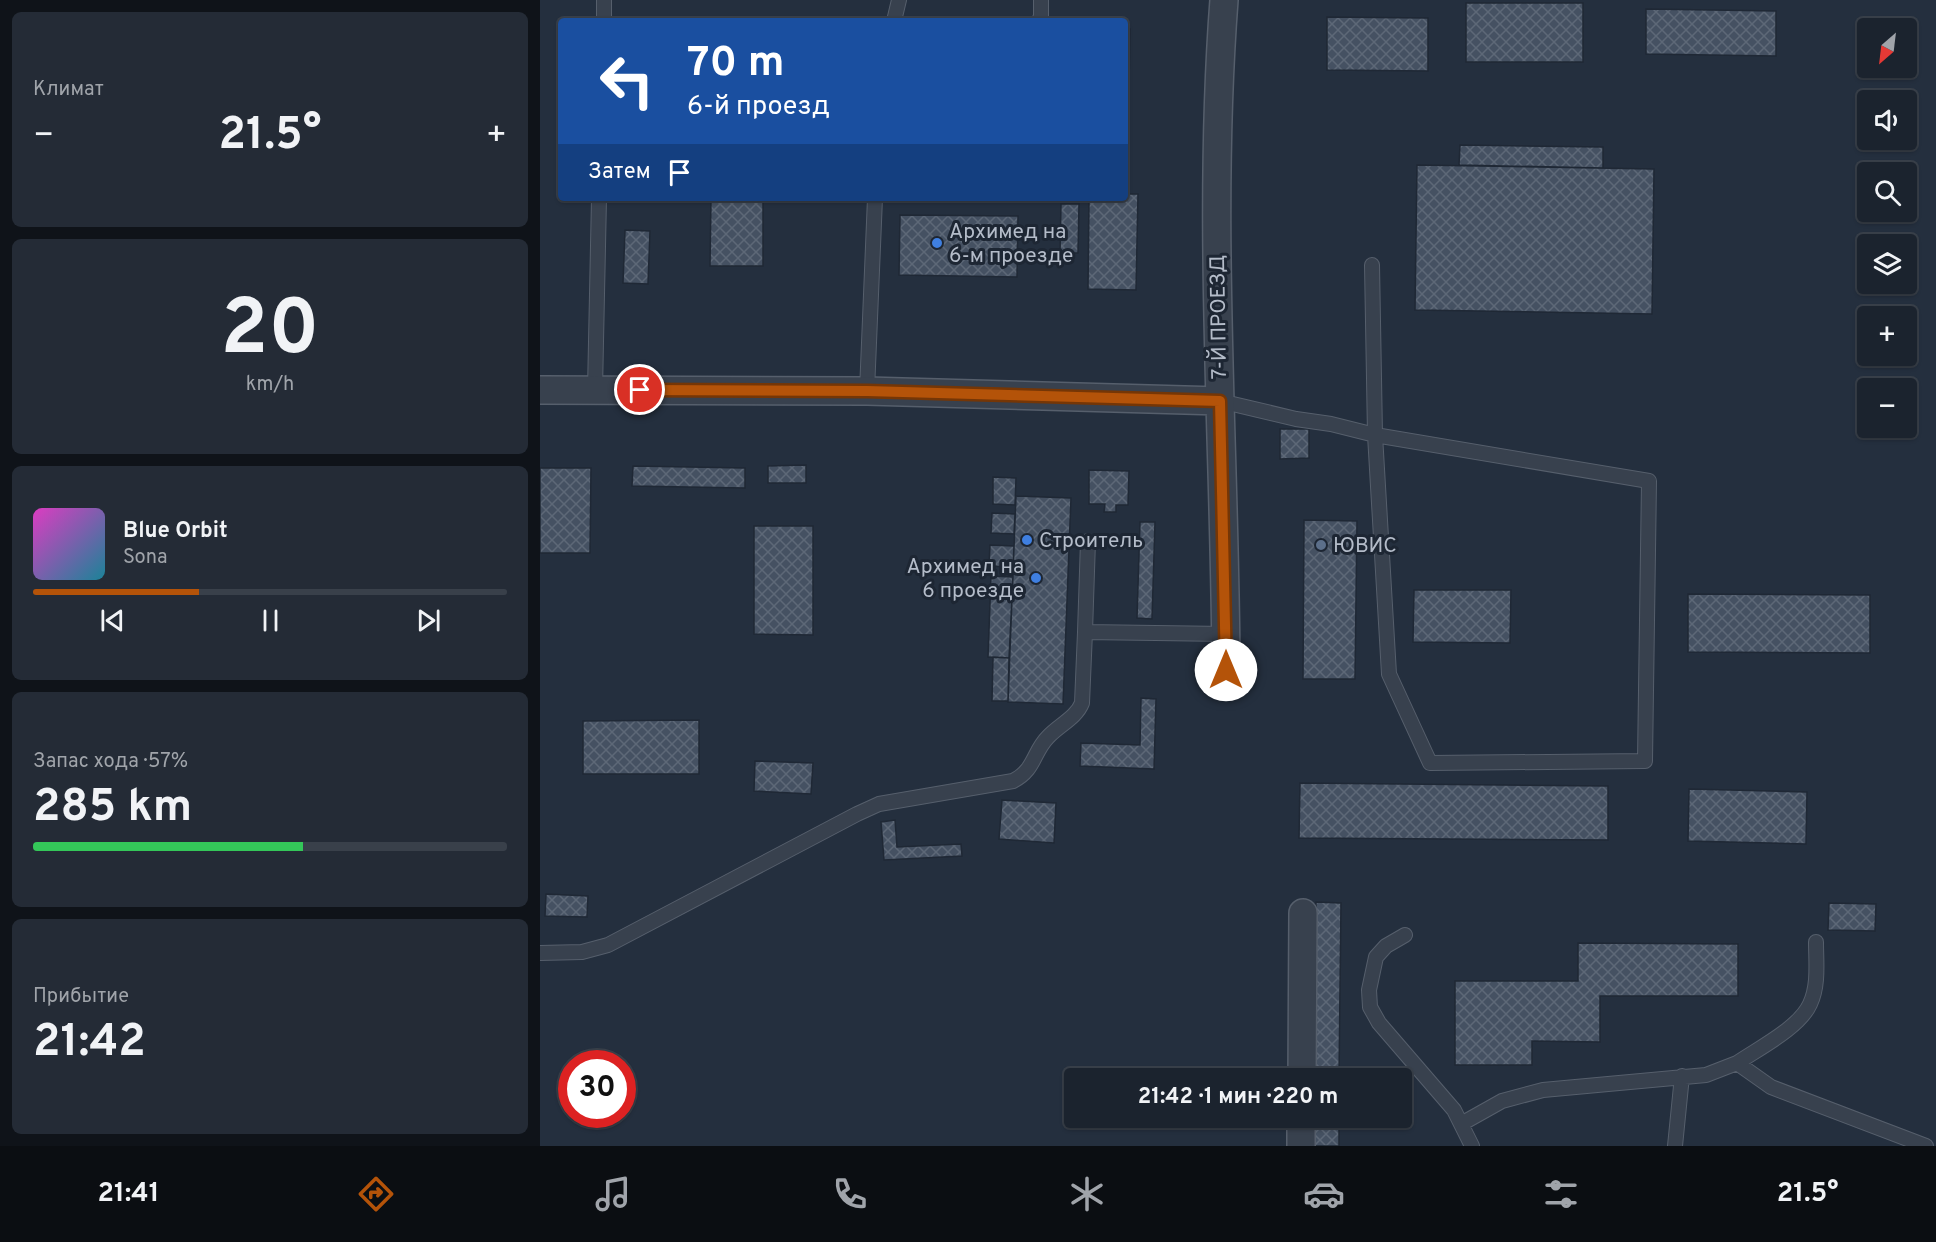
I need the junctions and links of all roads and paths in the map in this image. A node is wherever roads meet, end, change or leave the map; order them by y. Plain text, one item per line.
1 (604, 0) edge
2 (898, 0) edge
3 (1041, 0) edge
4 (1224, 0) edge
5 (604, 18) edge
6 (895, 18) edge
7 (1040, 18) edge
8 (599, 201) edge
9 (875, 201) edge
10 (1372, 265) dead end
11 (540, 390) edge
12 (595, 390) junction
13 (867, 391) junction
14 (1220, 401) junction
15 (1375, 435) junction
16 (1088, 541) dead end
17 (1085, 632) junction
18 (1226, 634) junction
19 (1226, 670) dead end
20 (1303, 913) dead end
21 (1405, 935) dead end
22 (1816, 942) dead end
23 (540, 953) edge
24 (1737, 1063) junction
25 (1302, 1068) edge
26 (1682, 1076) junction
27 (1461, 1124) junction
28 (1301, 1128) edge
29 (1301, 1146) edge
30 (1472, 1146) edge
31 (1675, 1146) edge
32 (1926, 1146) edge

1 - 5 lane
2 - 6 lane
3 - 7 lane
4 - 14 street, 7-Й ПРОЕЗД
8 - 12 lane
9 - 13 lane
10 - 15 lane
11 - 12 street
12 - 13 street
13 - 14 street
14 - 15 lane
14 - 18 street, 7-Й ПРОЕЗД
15 - 15 lane
16 - 17 lane
17 - 18 lane
17 - 23 lane
18 - 19 street, 7-Й ПРОЕЗД
20 - 25 street
21 - 27 lane
22 - 24 lane
24 - 26 lane
24 - 32 lane
26 - 27 lane
26 - 31 lane
27 - 30 lane
28 - 29 street

